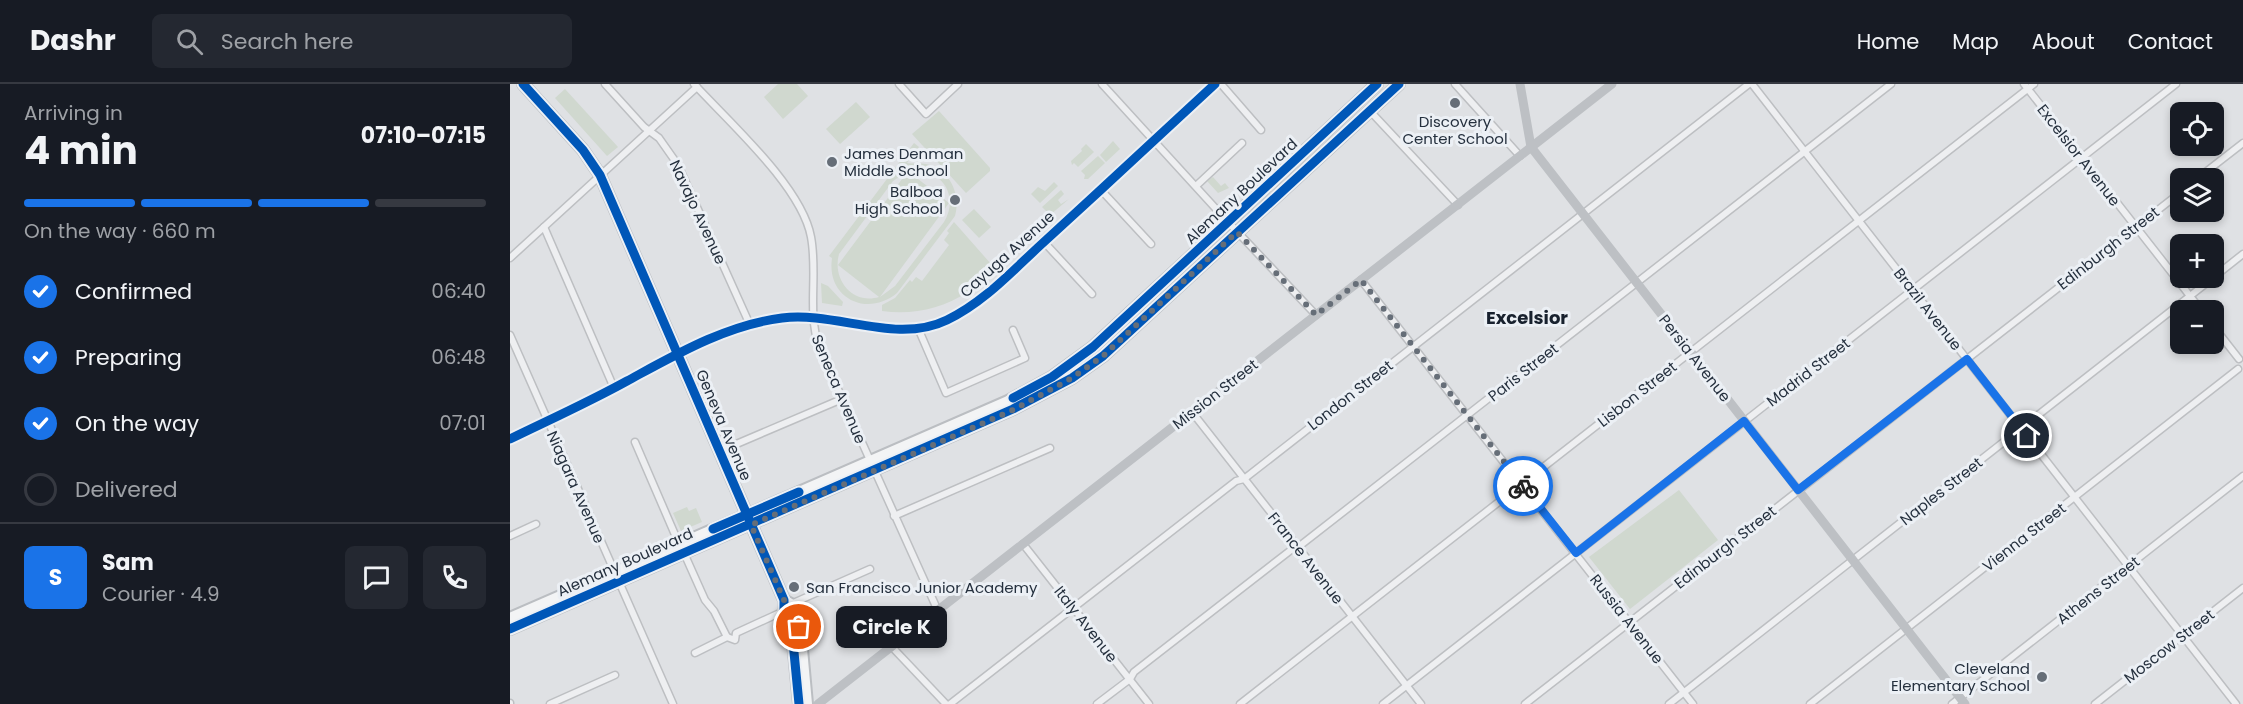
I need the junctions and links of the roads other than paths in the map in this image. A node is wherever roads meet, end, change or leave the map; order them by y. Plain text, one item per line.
1 (523, 84) edge
2 (605, 84) edge
3 (899, 84) edge
4 (958, 84) edge
5 (1102, 84) edge
6 (1215, 84) edge
7 (1221, 84) edge
8 (1377, 84) edge
9 (1399, 84) edge
10 (1455, 84) edge
11 (1520, 84) edge
12 (1610, 84) edge
13 (1750, 84) edge
14 (1891, 84) edge
15 (2176, 84) edge
16 (696, 86) edge
17 (2029, 86) edge
18 (1370, 111) junction
19 (1262, 130) dead end
20 (650, 131) junction
21 (1154, 140) junction
22 (1242, 143) dead end
23 (2243, 143) edge
24 (1531, 147) junction
25 (1805, 151) junction
26 (1520, 156) junction
27 (2082, 158) junction
28 (2211, 168) edge
29 (600, 176) junction
30 (1196, 186) junction
31 (1101, 190) junction
32 (2170, 201) edge
33 (1458, 204) junction
34 (1582, 214) junction
35 (1859, 221) junction
36 (1228, 222) junction
37 (544, 227) junction
38 (2136, 227) junction
39 (1237, 232) junction
40 (1044, 242) junction
41 (1151, 244) dead end
42 (2243, 254) edge
43 (510, 258) edge
44 (2224, 269) edge
45 (1361, 280) junction
46 (1637, 284) junction
47 (2200, 288) edge
48 (1913, 289) junction
49 (1092, 294) dead end
50 (2190, 296) junction
51 (2193, 300) edge
52 (1316, 315) junction
53 (811, 316) junction
54 (750, 325) junction
55 (918, 328) junction
56 (1013, 330) dead end
57 (510, 335) edge
58 (2224, 338) edge
59 (1413, 346) junction
60 (676, 353) junction
61 (1691, 353) junction
62 (2241, 358) edge
63 (1967, 359) junction
64 (2240, 369) edge
65 (614, 388) junction
66 (842, 399) junction
67 (1192, 412) junction
68 (1467, 415) junction
69 (547, 421) junction
70 (1744, 421) junction
71 (2021, 428) junction
72 (510, 440) edge
73 (635, 442) dead end
74 (1050, 448) dead end
75 (720, 451) junction
76 (871, 466) junction
77 (2243, 476) edge
78 (1244, 479) junction
79 (1521, 484) junction
80 (1798, 490) junction
81 (2074, 497) junction
82 (894, 516) junction
83 (748, 520) junction
84 (536, 524) dead end
85 (510, 536) edge
86 (1023, 544) junction
87 (682, 548) junction
88 (1297, 548) junction
89 (1576, 553) junction
90 (1853, 560) junction
91 (2129, 566) junction
92 (870, 569) dead end
93 (616, 577) junction
94 (2243, 588) edge
95 (786, 605) junction
96 (1073, 608) junction
97 (938, 611) junction
98 (1352, 616) junction
99 (510, 618) edge
100 (1629, 622) junction
101 (510, 629) edge
102 (1907, 629) junction
103 (2183, 636) junction
104 (727, 637) junction
105 (892, 647) junction
106 (695, 653) dead end
107 (615, 675) dead end
108 (1130, 679) junction
109 (1406, 686) junction
110 (1684, 693) junction
111 (2243, 699) edge
112 (1959, 702) edge
113 (550, 704) edge
114 (673, 704) edge
115 (799, 704) edge
116 (807, 704) edge
117 (818, 704) edge
118 (948, 704) edge
119 (1097, 704) edge
120 (1149, 704) edge
121 (1240, 704) edge
122 (1383, 704) edge
123 (1420, 704) edge
124 (1525, 704) edge
125 (1669, 704) edge
126 (1693, 704) edge
127 (1810, 704) edge
128 (2095, 704) edge
129 (2236, 704) edge

1 - 29 main road, Geneva Avenue
2 - 20 street, Navajo Avenue
3 - 4 street
5 - 21 street
6 - 21 street, Cayuga Avenue
7 - 19 street
8 - 36 main road, Alemany Boulevard
9 - 18 main road, Alemany Boulevard
10 - 26 street
11 - 24 main road, Persia Avenue
12 - 24 main road, Mission Street
13 - 25 street, Brazil Avenue
13 - 34 street, London Street
14 - 25 street, Paris Street
15 - 27 street, Madrid Street
16 - 20 street
16 - 53 street, Seneca Avenue
17 - 27 street, Excelsior Avenue
17 - 35 street, Lisbon Street
18 - 33 street
18 - 39 main road, Alemany Boulevard
20 - 29 street
20 - 54 street, Navajo Avenue
21 - 30 street
21 - 31 street, Cayuga Avenue
22 - 30 street
23 - 28 street
24 - 26 main road, Mission Street
24 - 34 main road, Persia Avenue
25 - 35 street, Brazil Avenue
25 - 46 street, Paris Street
26 - 33 main road, Mission Street
27 - 38 street, Excelsior Avenue
27 - 48 street, Madrid Street
29 - 37 street
29 - 60 main road, Geneva Avenue
30 - 36 street
31 - 40 street, Cayuga Avenue
31 - 41 street
32 - 38 street, Edinburgh Street
33 - 45 main road, Mission Street
34 - 46 main road, Persia Avenue
34 - 59 street, London Street
35 - 48 street, Brazil Avenue
35 - 61 street, Lisbon Street
36 - 39 street
36 - 76 main road, Alemany Boulevard
37 - 43 street
37 - 65 street
38 - 50 street, Excelsior Avenue
38 - 63 street, Edinburgh Street
39 - 52 street
39 - 76 main road, Alemany Boulevard
40 - 49 street
40 - 55 street, Cayuga Avenue
42 - 44 street, Naples Street
45 - 52 main road, Mission Street
45 - 59 street, Russia Avenue
46 - 61 main road, Persia Avenue
46 - 68 street, Paris Street
47 - 50 street, Naples Street
48 - 63 street, Brazil Avenue
48 - 70 street, Madrid Street
50 - 51 street, Excelsior Avenue
50 - 71 street, Naples Street
52 - 67 main road, Mission Street
53 - 54 street, Cayuga Avenue
53 - 55 street, Cayuga Avenue
53 - 66 street, Seneca Avenue
54 - 60 street, Cayuga Avenue
55 - 56 street
57 - 69 street, Niagara Avenue
58 - 62 street
59 - 68 street, Russia Avenue
59 - 78 street, London Street
60 - 65 street, Cayuga Avenue
60 - 75 main road, Geneva Avenue
61 - 70 main road, Persia Avenue
61 - 79 street, Lisbon Street
62 - 64 street
63 - 71 street, Brazil Avenue
63 - 80 street, Edinburgh Street
64 - 81 street, Vienna Street
65 - 69 street, Cayuga Avenue
66 - 75 street
66 - 76 street, Seneca Avenue
67 - 78 street, France Avenue
67 - 86 main road, Mission Street
68 - 79 street, Russia Avenue
68 - 88 street, Paris Street
69 - 72 street, Cayuga Avenue
69 - 93 street, Niagara Avenue
70 - 80 main road, Persia Avenue
70 - 89 street, Madrid Street
71 - 81 street, Brazil Avenue
71 - 90 street, Naples Street
73 - 87 street
74 - 82 street
75 - 83 main road, Geneva Avenue
76 - 82 street, Seneca Avenue
76 - 83 main road, Alemany Boulevard
77 - 91 street, Athens Street
78 - 88 street, France Avenue
78 - 96 street, London Street
79 - 89 street, Russia Avenue
79 - 98 street, Lisbon Street
80 - 90 main road, Persia Avenue
80 - 100 street, Edinburgh Street
81 - 91 street, Brazil Avenue
81 - 102 street, Vienna Street
82 - 97 street, Seneca Avenue
83 - 87 main road, Alemany Boulevard
83 - 95 main road, Geneva Avenue
84 - 85 street
86 - 96 street, Italy Avenue
86 - 97 main road, Mission Street
87 - 93 main road, Alemany Boulevard
87 - 104 street
88 - 98 street, France Avenue
88 - 108 street, Paris Street
89 - 100 street, Russia Avenue
89 - 109 street, Madrid Street
90 - 102 main road, Persia Avenue
90 - 110 street, Naples Street
91 - 103 street, Brazil Avenue
91 - 112 street, Athens Street
92 - 95 street
93 - 99 main road, Alemany Boulevard
93 - 101 main road, Alemany Boulevard
93 - 114 street, Niagara Avenue
94 - 103 street, Moscow Street
95 - 104 street
95 - 115 main road, Geneva Avenue
95 - 116 main road, Geneva Avenue
96 - 108 street, Italy Avenue
96 - 118 street, London Street
97 - 105 main road, Mission Street
98 - 109 street, France Avenue
98 - 121 street, Lisbon Street
100 - 110 street, Russia Avenue
100 - 124 street, Edinburgh Street
102 - 112 main road, Persia Avenue
102 - 127 street, Vienna Street
103 - 128 street, Moscow Street
103 - 129 street, Brazil Avenue
104 - 106 street
105 - 117 main road, Mission Street
105 - 118 street
107 - 113 street
108 - 119 street, Paris Street
108 - 120 street, Italy Avenue
109 - 122 street, Madrid Street
109 - 123 street, France Avenue
110 - 125 street, Naples Street
110 - 126 street, Russia Avenue
111 - 129 street

